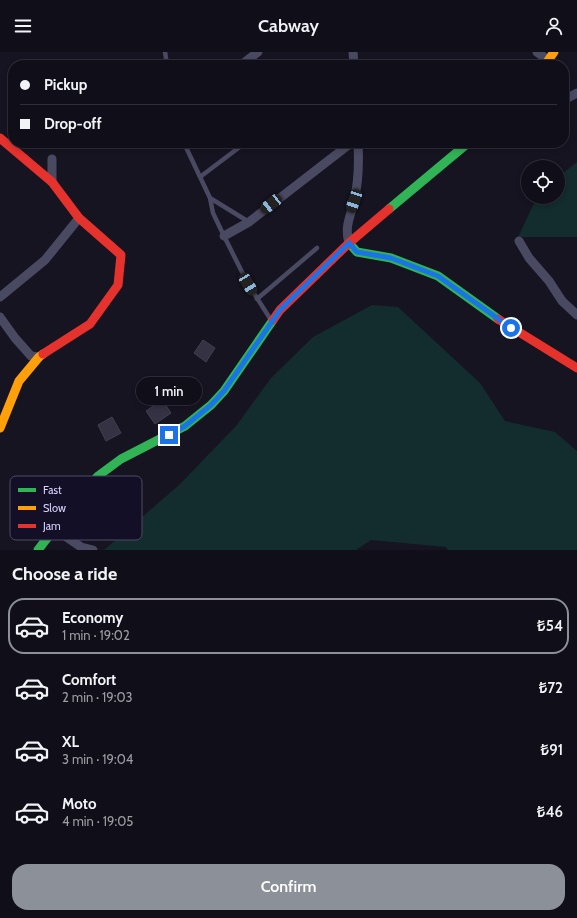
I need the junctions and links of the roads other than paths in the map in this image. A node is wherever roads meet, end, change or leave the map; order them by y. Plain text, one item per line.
1 (258, 52) edge
2 (537, 52) edge
3 (248, 60) edge
4 (544, 60) edge
5 (0, 138) edge
6 (8, 145) edge
7 (12, 148) edge
8 (186, 148) edge
9 (238, 148) edge
10 (344, 148) edge
11 (358, 148) edge
12 (462, 148) edge
13 (52, 159) dead end
14 (200, 177) junction
15 (52, 182) junction
16 (210, 198) junction
17 (79, 218) junction
18 (249, 222) junction
19 (224, 236) junction
20 (519, 240) dead end
21 (349, 243) junction
22 (317, 248) dead end
23 (0, 297) edge
24 (257, 299) junction
25 (577, 315) edge
26 (0, 317) edge
27 (271, 320) junction
28 (39, 358) junction
29 (577, 368) edge
30 (0, 428) edge
31 (98, 476) edge
32 (47, 540) edge
33 (71, 540) edge
34 (38, 550) edge
35 (93, 550) edge

1 - 3 street
2 - 4 street
5 - 6 street
7 - 15 street
8 - 14 lane
9 - 14 lane
10 - 18 street
11 - 21 street
12 - 21 street
13 - 15 street
14 - 16 lane
15 - 17 street
16 - 18 lane
16 - 19 lane
17 - 23 street
17 - 28 street
18 - 19 street
19 - 24 lane
20 - 25 street
21 - 27 street
21 - 29 street
22 - 24 lane
24 - 27 lane
26 - 28 street
27 - 31 street
28 - 30 street
32 - 34 street
33 - 35 street

